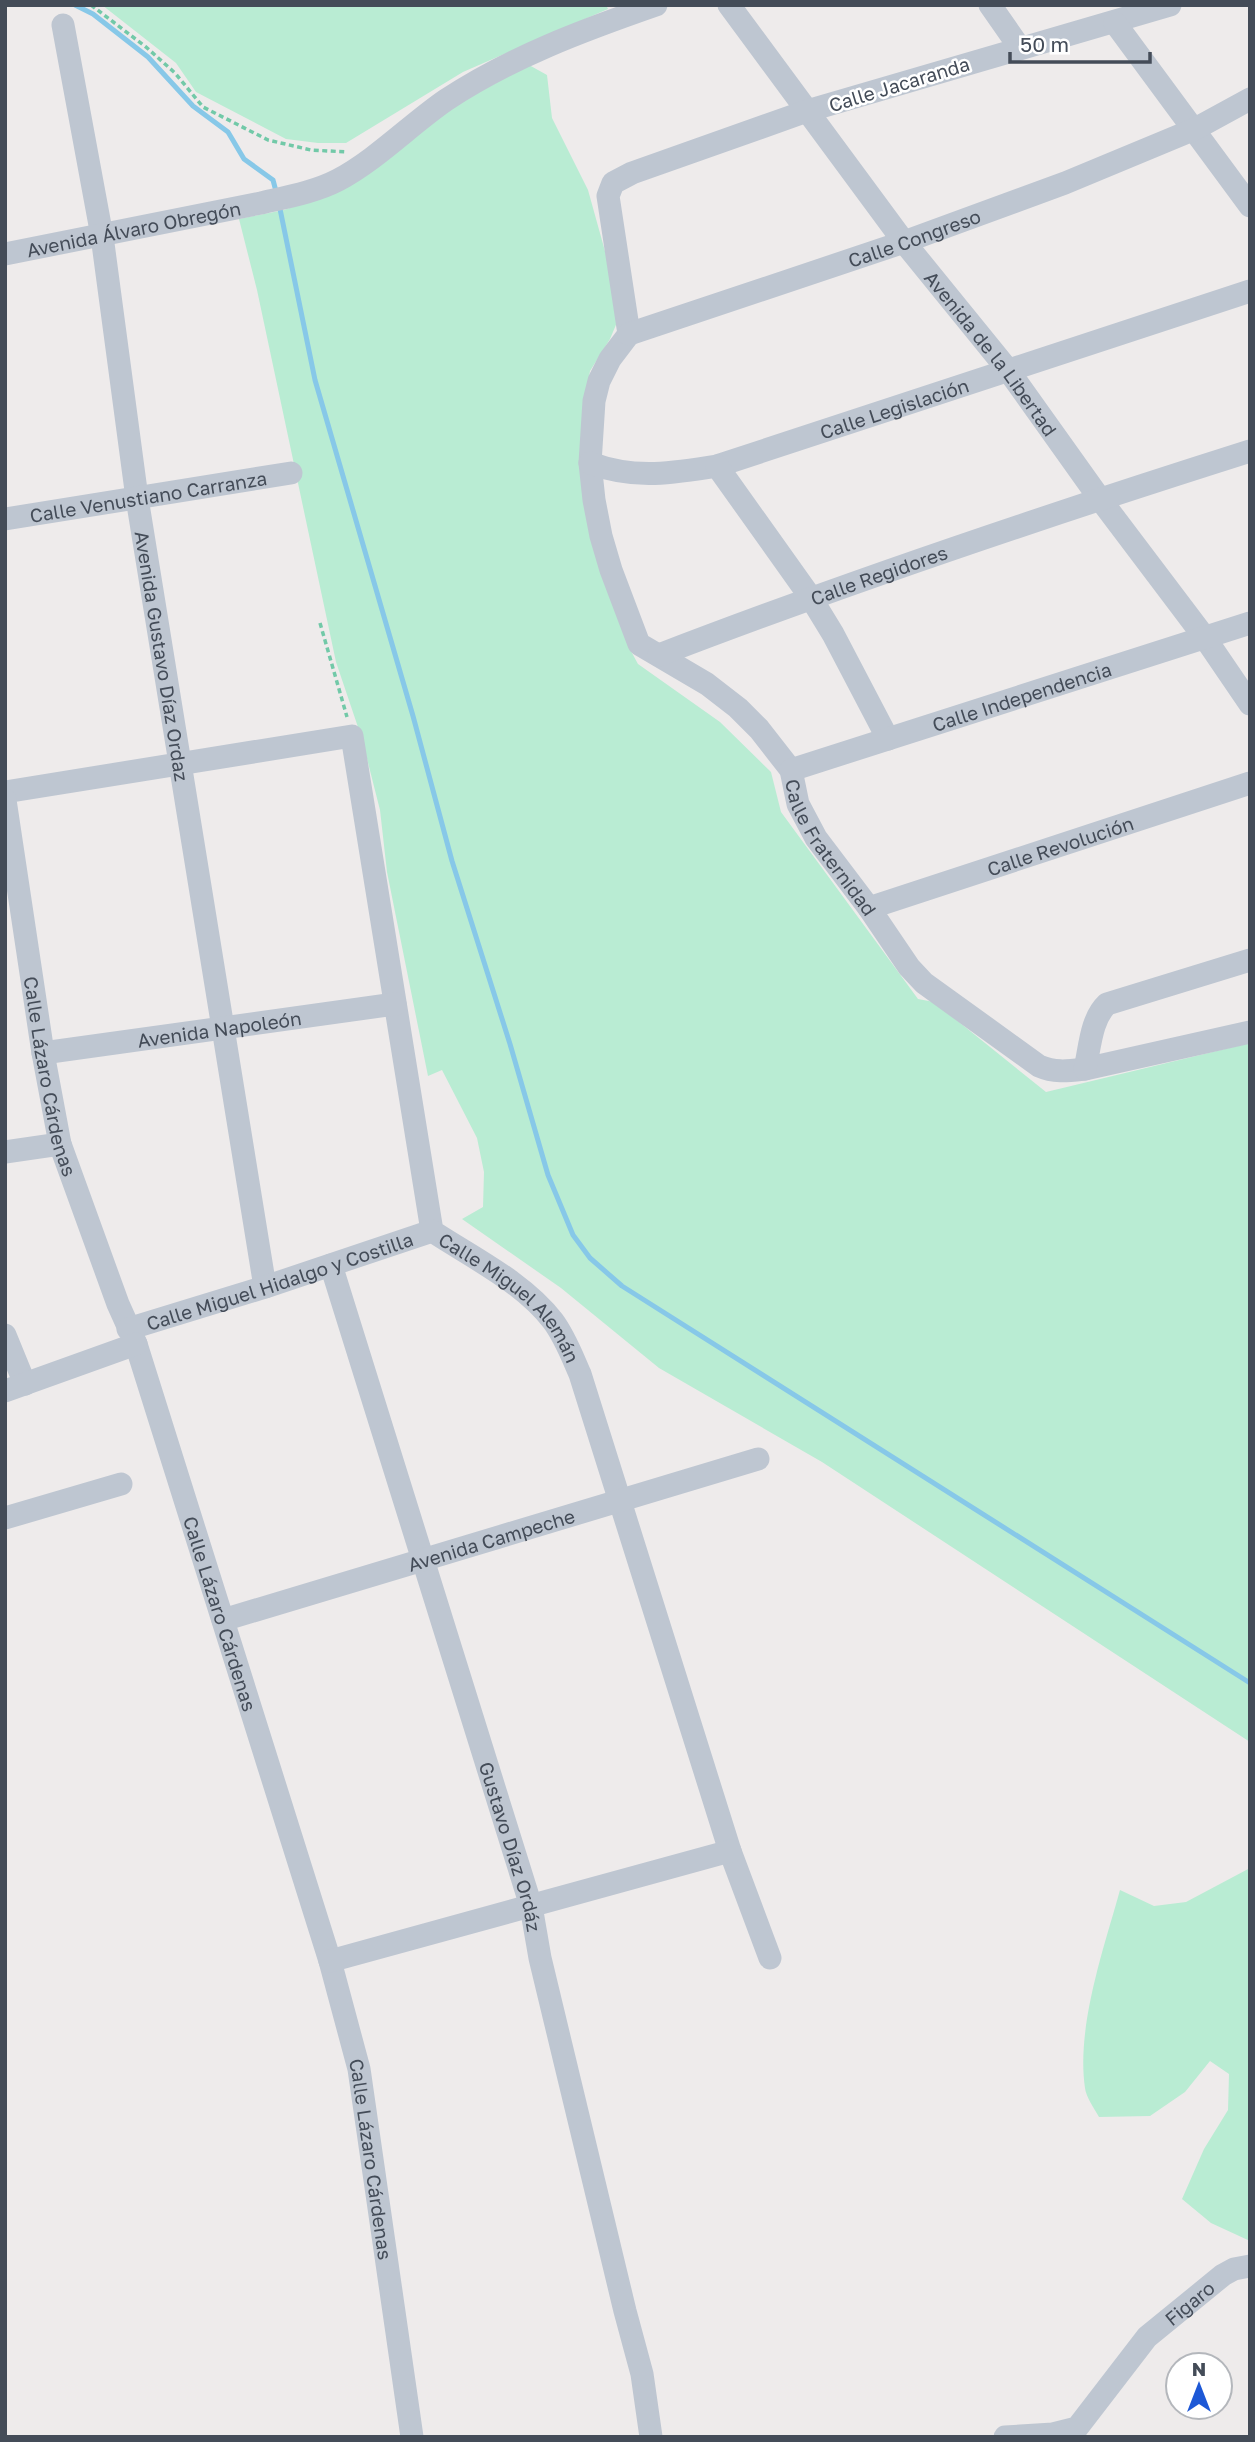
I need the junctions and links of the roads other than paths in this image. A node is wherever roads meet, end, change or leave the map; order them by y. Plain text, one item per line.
1 (656, 5) edge
2 (729, 5) edge
3 (990, 5) edge
4 (1170, 5) edge
5 (1115, 23) junction
6 (63, 25) dead end
7 (1020, 48) junction
8 (1250, 99) edge
9 (807, 111) junction
10 (1195, 129) junction
11 (1250, 206) edge
12 (102, 236) junction
13 (904, 242) junction
14 (5, 254) edge
15 (1250, 291) edge
16 (629, 334) junction
17 (1008, 369) junction
18 (1250, 451) edge
19 (590, 463) junction
20 (717, 466) junction
21 (291, 473) dead end
22 (137, 498) junction
23 (1100, 499) junction
24 (5, 519) edge
25 (811, 598) junction
26 (1250, 623) edge
27 (1205, 638) junction
28 (659, 655) junction
29 (1250, 704) edge
30 (888, 739) junction
31 (180, 764) junction
32 (791, 770) junction
33 (1250, 783) edge
34 (5, 792) edge
35 (5, 800) edge
36 (869, 908) junction
37 (1250, 960) edge
38 (395, 1004) junction
39 (223, 1028) junction
40 (1250, 1032) edge
41 (43, 1053) junction
42 (1085, 1069) junction
43 (60, 1144) junction
44 (5, 1152) edge
45 (432, 1231) junction
46 (331, 1265) junction
47 (264, 1287) junction
48 (5, 1335) edge
49 (132, 1336) junction
50 (15, 1387) edge
51 (758, 1459) dead end
52 (121, 1484) dead end
53 (620, 1500) junction
54 (5, 1518) edge
55 (423, 1559) junction
56 (223, 1620) junction
57 (730, 1851) junction
58 (531, 1906) junction
59 (770, 1958) dead end
60 (330, 1961) junction
61 (1250, 2266) edge
62 (412, 2437) edge
63 (651, 2437) edge
64 (1005, 2437) edge

1 - 12 street, Avenida Álvaro Obregón
2 - 9 street, Avenida de la Libertad
3 - 7 street
4 - 5 street, Calle Jacaranda
5 - 7 street, Calle Jacaranda
5 - 10 street
6 - 12 street, Avenida Gustavo Díaz Ordaz
7 - 9 street, Calle Jacaranda
8 - 10 street, Calle Congreso
9 - 13 street, Avenida de la Libertad
9 - 16 street, Calle Jacaranda
10 - 11 street
10 - 13 street, Calle Congreso
12 - 14 street, Avenida Álvaro Obregón
12 - 22 street, Avenida Gustavo Díaz Ordaz
13 - 16 street, Calle Congreso
13 - 17 street, Avenida de la Libertad
15 - 17 street, Calle Legislación
16 - 19 street, Calle Fraternidad
17 - 20 street, Calle Legislación
17 - 23 street, Avenida de la Libertad
18 - 23 street, Calle Regidores
19 - 20 street, Calle Legislación
19 - 28 street, Calle Fraternidad
20 - 25 street
21 - 22 street, Calle Venustiano Carranza
22 - 24 street, Calle Venustiano Carranza
22 - 31 street, Avenida Gustavo Díaz Ordaz
23 - 25 street, Calle Regidores
23 - 27 street, Avenida de la Libertad
25 - 28 street, Calle Regidores
25 - 30 street
26 - 27 street, Calle Independencia
27 - 29 street, Avenida de la Libertad
27 - 30 street, Calle Independencia
28 - 32 street, Calle Fraternidad
30 - 32 street, Calle Independencia
31 - 34 street
31 - 38 street, Calle Miguel Alemán
31 - 39 street, Avenida Gustavo Díaz Ordaz
32 - 36 street, Calle Fraternidad
33 - 36 street, Calle Revolución
35 - 41 street, Calle Lázaro Cárdenas
36 - 42 street, Calle Fraternidad
37 - 42 street
38 - 39 street, Avenida Napoleón
38 - 45 street, Calle Miguel Alemán
39 - 41 street, Avenida Napoleón
39 - 47 street, Avenida Gustavo Díaz Ordaz
40 - 42 street, Calle Fraternidad
41 - 43 street, Calle Lázaro Cárdenas
43 - 44 street
43 - 49 street, Calle Lázaro Cárdenas
45 - 46 street, Calle Miguel Hidalgo y Costilla
45 - 53 street, Calle Miguel Alemán
46 - 47 street, Calle Miguel Hidalgo y Costilla
46 - 55 street, Gustavo Díaz Ordáz
47 - 49 street, Calle Miguel Hidalgo y Costilla
48 - 50 street
49 - 50 street, Calle Miguel Hidalgo y Costilla
49 - 56 street, Calle Lázaro Cárdenas
51 - 53 street, Avenida Campeche
52 - 54 street
53 - 55 street, Avenida Campeche
53 - 57 street, Calle Miguel Alemán
55 - 56 street, Avenida Campeche
55 - 58 street, Gustavo Díaz Ordáz
56 - 60 street, Calle Lázaro Cárdenas
57 - 58 street
57 - 59 street, Calle Miguel Alemán
58 - 60 street
58 - 63 street, Gustavo Díaz Ordáz
60 - 62 street, Calle Lázaro Cárdenas
61 - 64 street, Figaro

